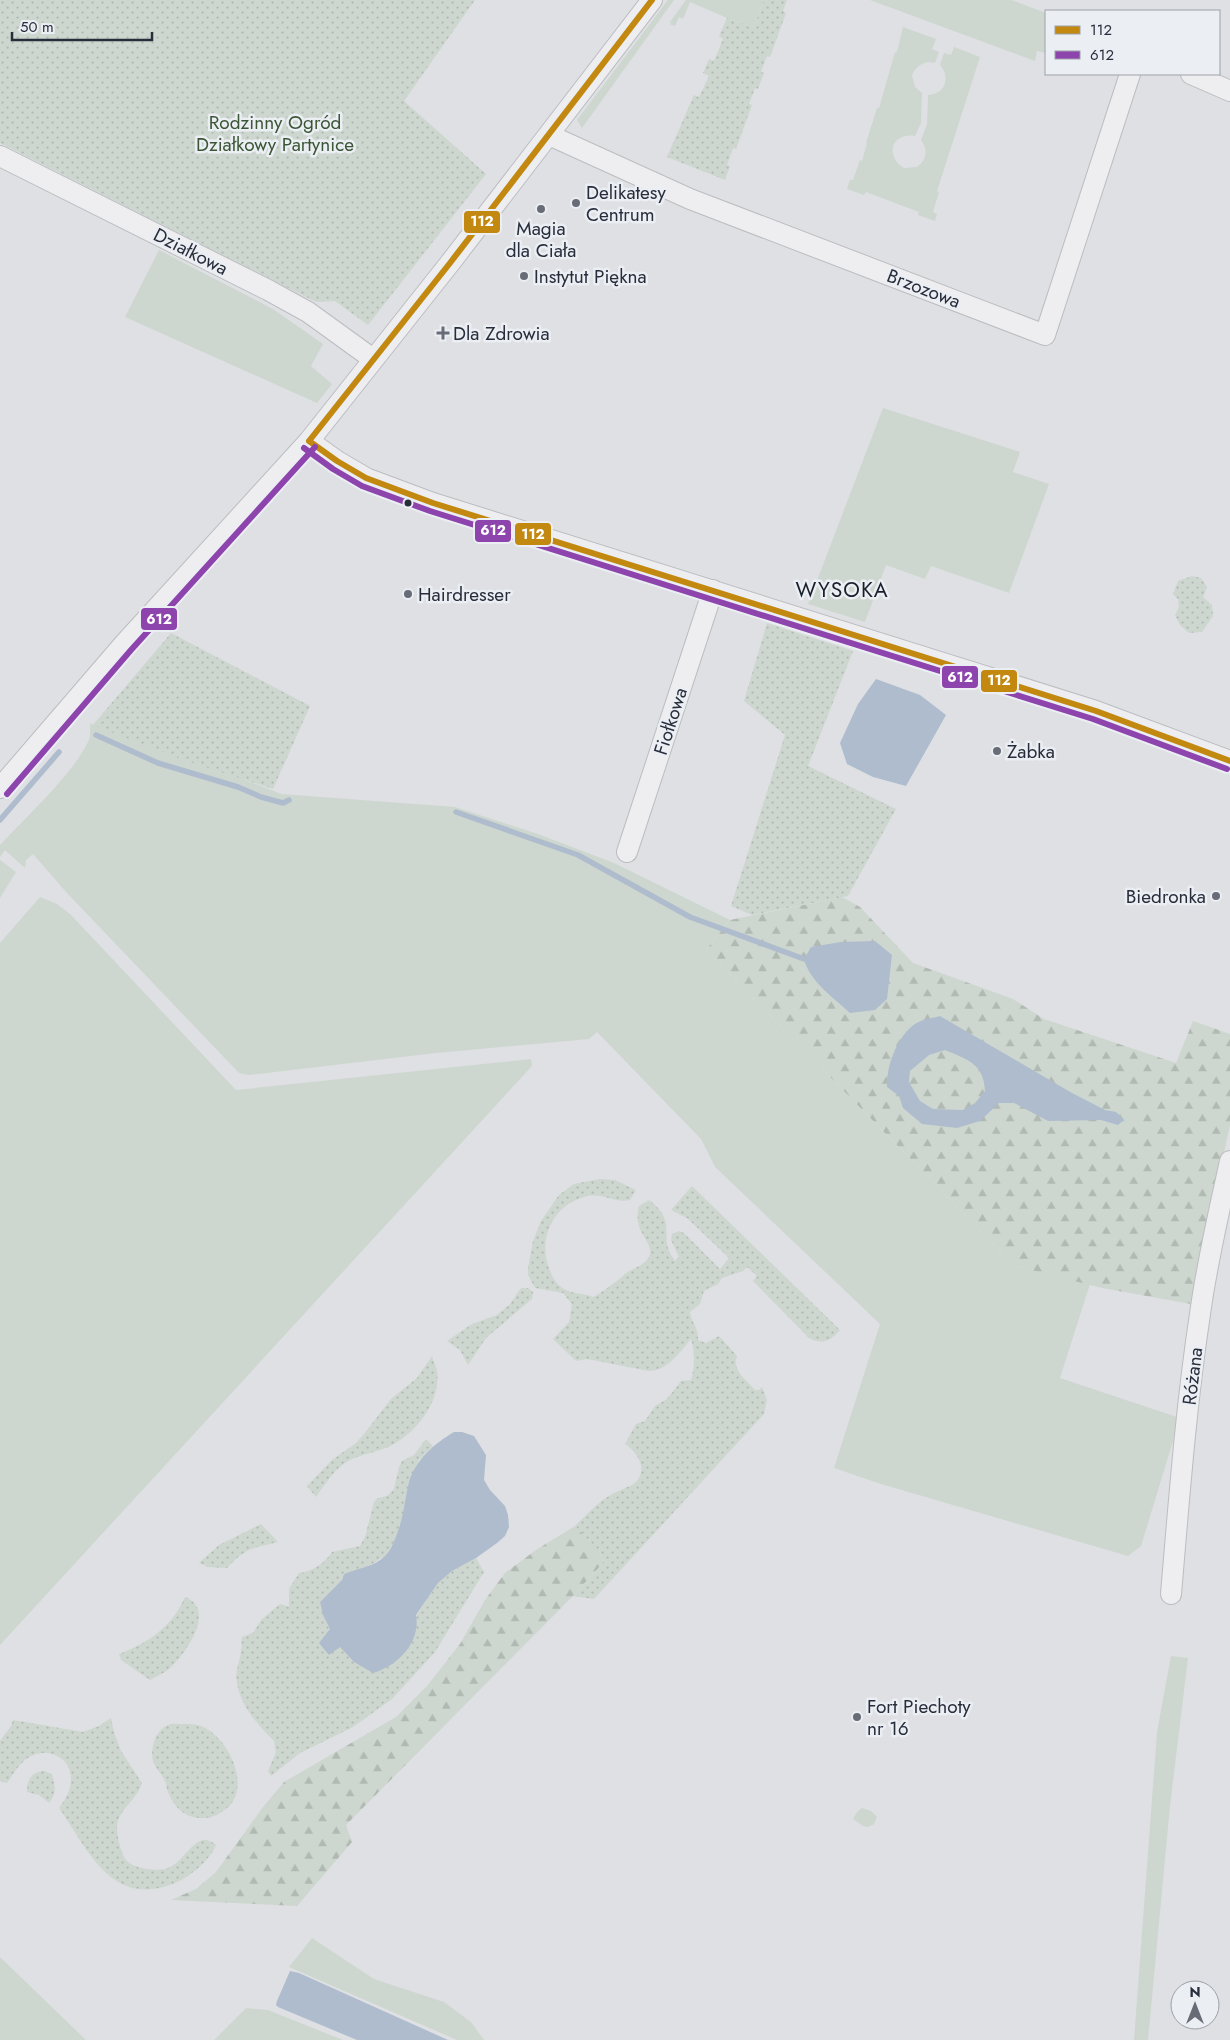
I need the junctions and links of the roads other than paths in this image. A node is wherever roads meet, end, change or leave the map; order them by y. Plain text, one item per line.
1 (652, 0) edge
2 (1130, 75) edge
3 (1193, 75) edge
4 (1230, 91) edge
5 (549, 135) junction
6 (0, 156) edge
7 (373, 359) junction
8 (309, 441) junction
9 (712, 590) junction
10 (1230, 760) edge
11 (0, 788) edge
12 (627, 852) dead end
13 (1230, 1161) edge
14 (1171, 1594) dead end

1 - 5 street
2 - 5 street, Brzozowa
3 - 4 street
5 - 7 street
6 - 7 street, Działkowa
7 - 8 street
8 - 9 street
8 - 11 street
9 - 10 street
9 - 12 street, Fiołkowa
13 - 14 street, Różana

